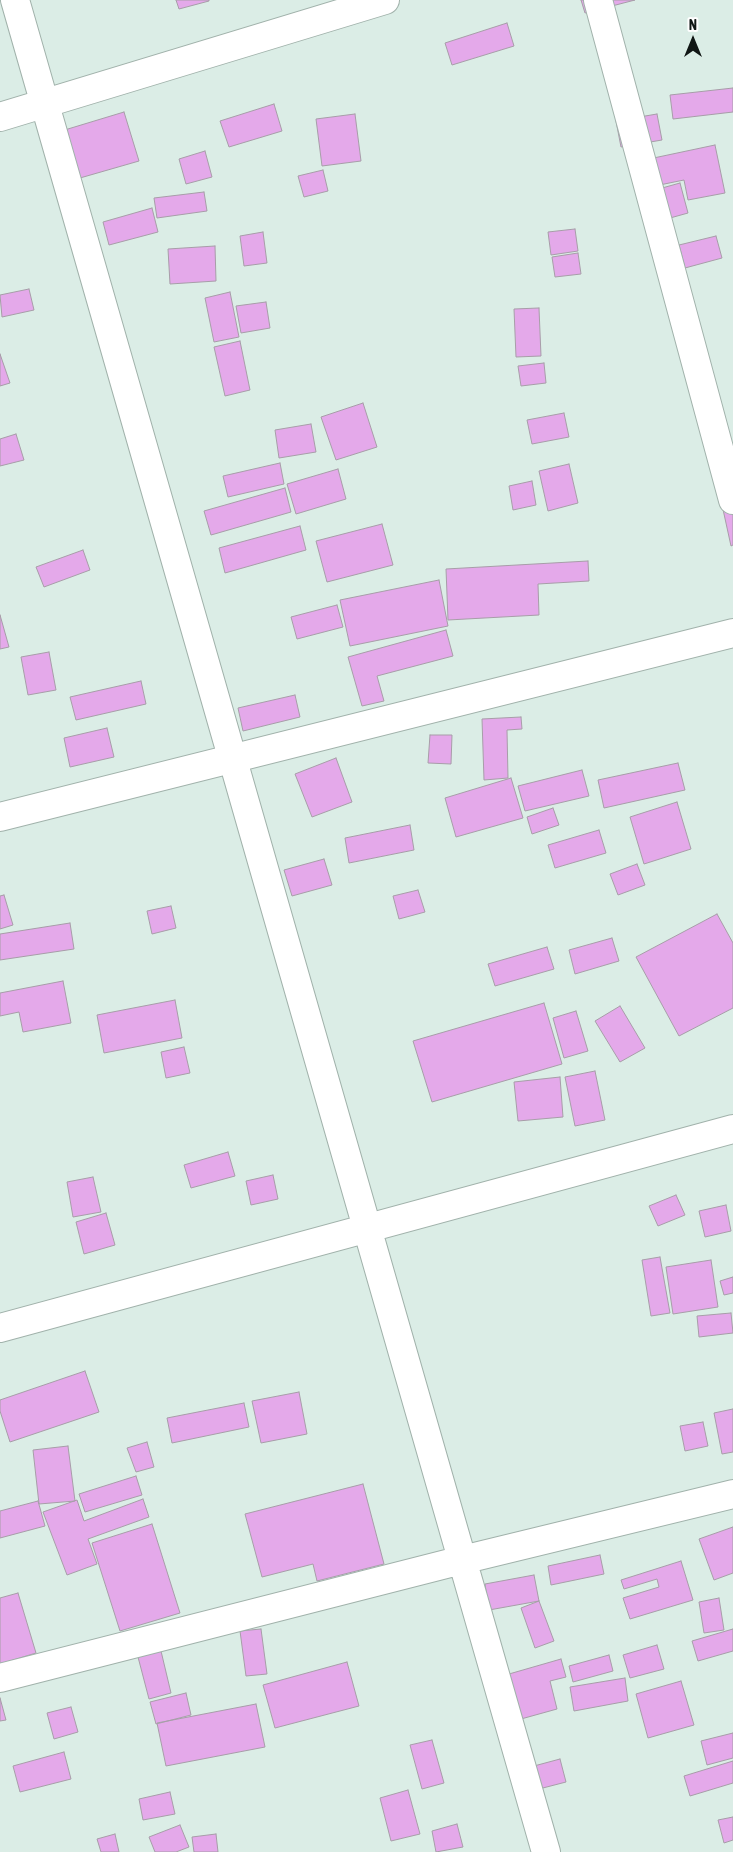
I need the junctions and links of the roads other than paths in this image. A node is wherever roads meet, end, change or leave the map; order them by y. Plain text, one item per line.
1 (15, 0) edge
2 (385, 0) edge
3 (598, 0) edge
4 (45, 104) junction
5 (0, 117) edge
6 (733, 500) edge
7 (733, 633) edge
8 (232, 759) junction
9 (0, 817) edge
10 (733, 1129) edge
11 (366, 1227) junction
12 (0, 1328) edge
13 (733, 1494) edge
14 (462, 1560) junction
15 (0, 1678) edge
16 (546, 1852) edge

1 - 4 street
2 - 4 street
3 - 6 street
4 - 5 street
4 - 8 street
7 - 8 street
8 - 9 street
8 - 11 street
10 - 11 street
11 - 12 street
11 - 14 street
13 - 14 street
14 - 15 street
14 - 16 street

